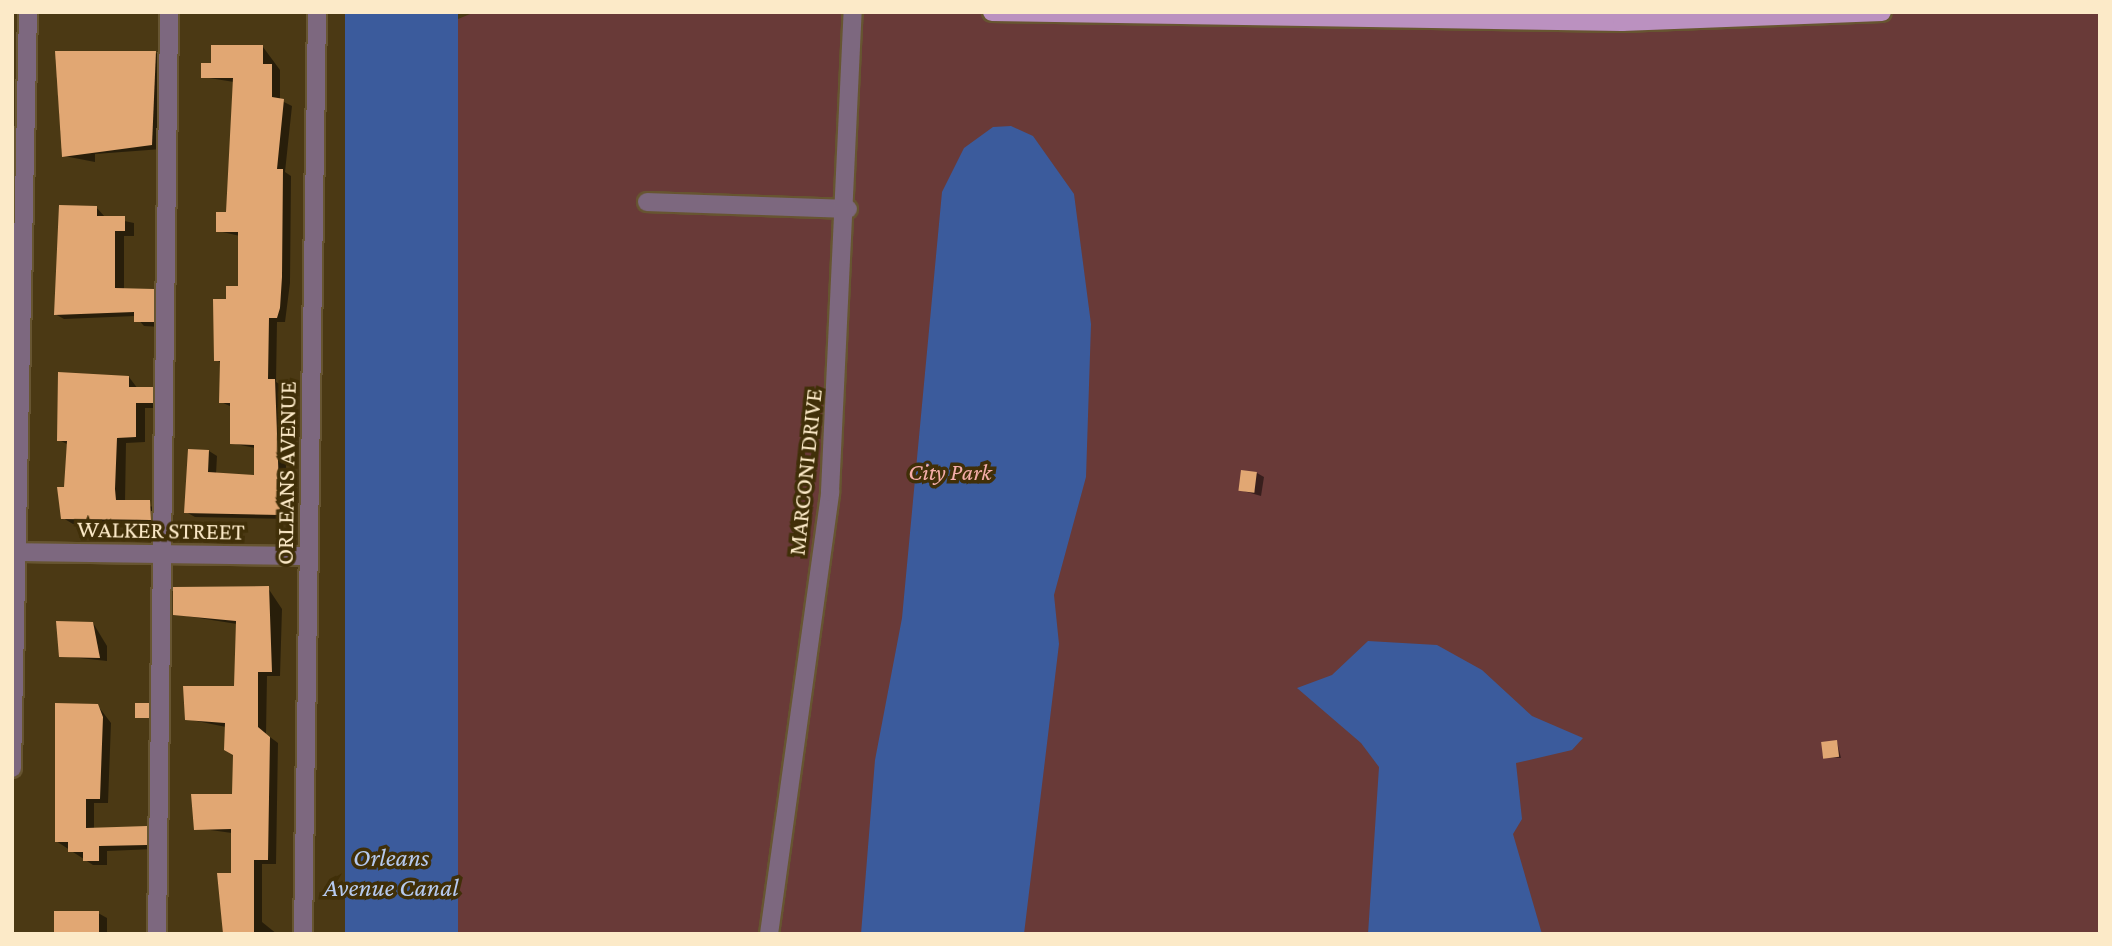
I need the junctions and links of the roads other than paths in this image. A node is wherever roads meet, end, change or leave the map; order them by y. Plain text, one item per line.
1 (27, 12) edge
2 (169, 12) edge
3 (317, 12) edge
4 (853, 12) edge
5 (992, 12) edge
6 (1018, 12) edge
7 (1882, 12) edge
8 (1621, 17) edge
9 (648, 202) dead end
10 (848, 209) junction
11 (14, 552) edge
12 (163, 554) junction
13 (309, 556) junction
14 (12, 768) edge
15 (157, 934) edge
16 (303, 934) edge
17 (769, 934) edge

1 - 11 street
2 - 12 street
3 - 13 street, ORLEANS AVENUE
4 - 10 street, MARCONI DRIVE
5 - 6 main road
6 - 8 main road
7 - 8 main road
9 - 10 street
10 - 17 street, MARCONI DRIVE
11 - 12 street, WALKER STREET
11 - 14 street
12 - 13 street, WALKER STREET
12 - 15 street
13 - 16 street, ORLEANS AVENUE

